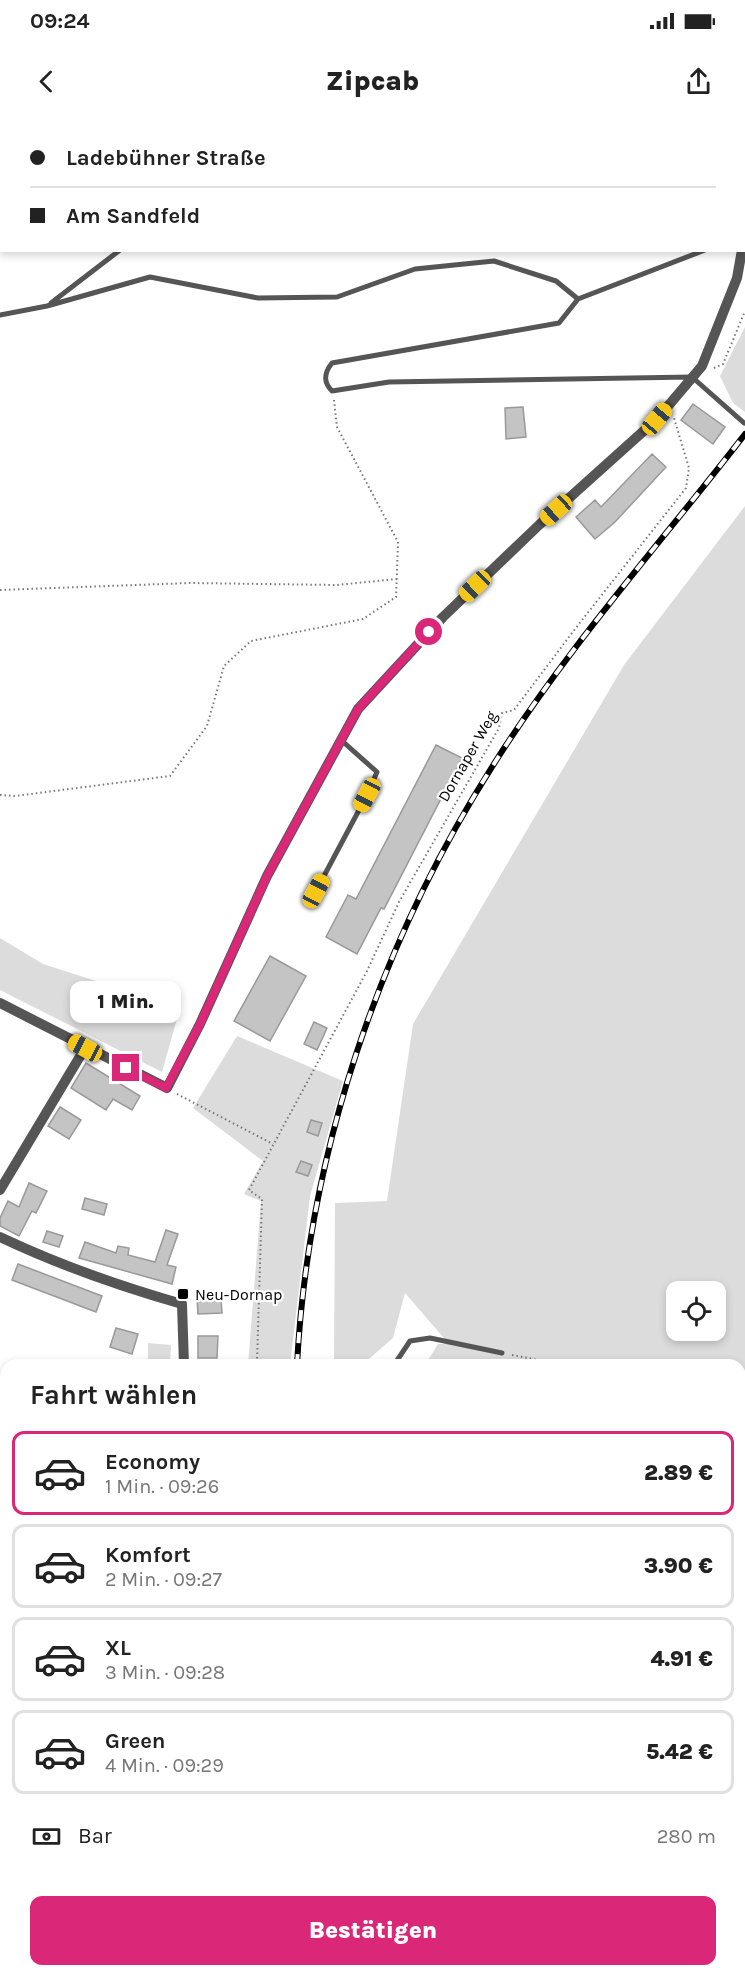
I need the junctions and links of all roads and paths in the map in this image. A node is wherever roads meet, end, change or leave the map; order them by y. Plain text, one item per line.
1 (117, 252) edge
2 (700, 252) edge
3 (742, 252) edge
4 (578, 299) junction
5 (48, 306) junction
6 (745, 311) edge
7 (0, 315) edge
8 (702, 366) junction
9 (692, 377) junction
10 (332, 391) junction
11 (669, 405) junction
12 (744, 423) edge
13 (397, 579) junction
14 (0, 590) edge
15 (341, 740) junction
16 (0, 795) edge
17 (316, 891) dead end
18 (0, 1003) edge
19 (85, 1048) junction
20 (166, 1088) junction
21 (273, 1144) junction
22 (0, 1190) edge
23 (0, 1238) edge
24 (502, 1353) joint
25 (184, 1359) edge
26 (257, 1359) edge
27 (398, 1359) edge
28 (534, 1359) edge

1 - 5 lane
2 - 4 lane
3 - 8 street
4 - 5 lane
4 - 10 lane
5 - 7 lane
6 - 8 path
8 - 9 street
9 - 10 lane
9 - 11 street
9 - 12 lane
10 - 13 path
11 - 15 street
11 - 21 path, Dornaper Weg
13 - 14 path
13 - 16 path
15 - 17 lane
15 - 20 street
18 - 19 street
19 - 20 street
19 - 22 street
20 - 21 path
21 - 26 path, Dornaper Weg
23 - 25 street
24 - 27 lane
24 - 28 path

